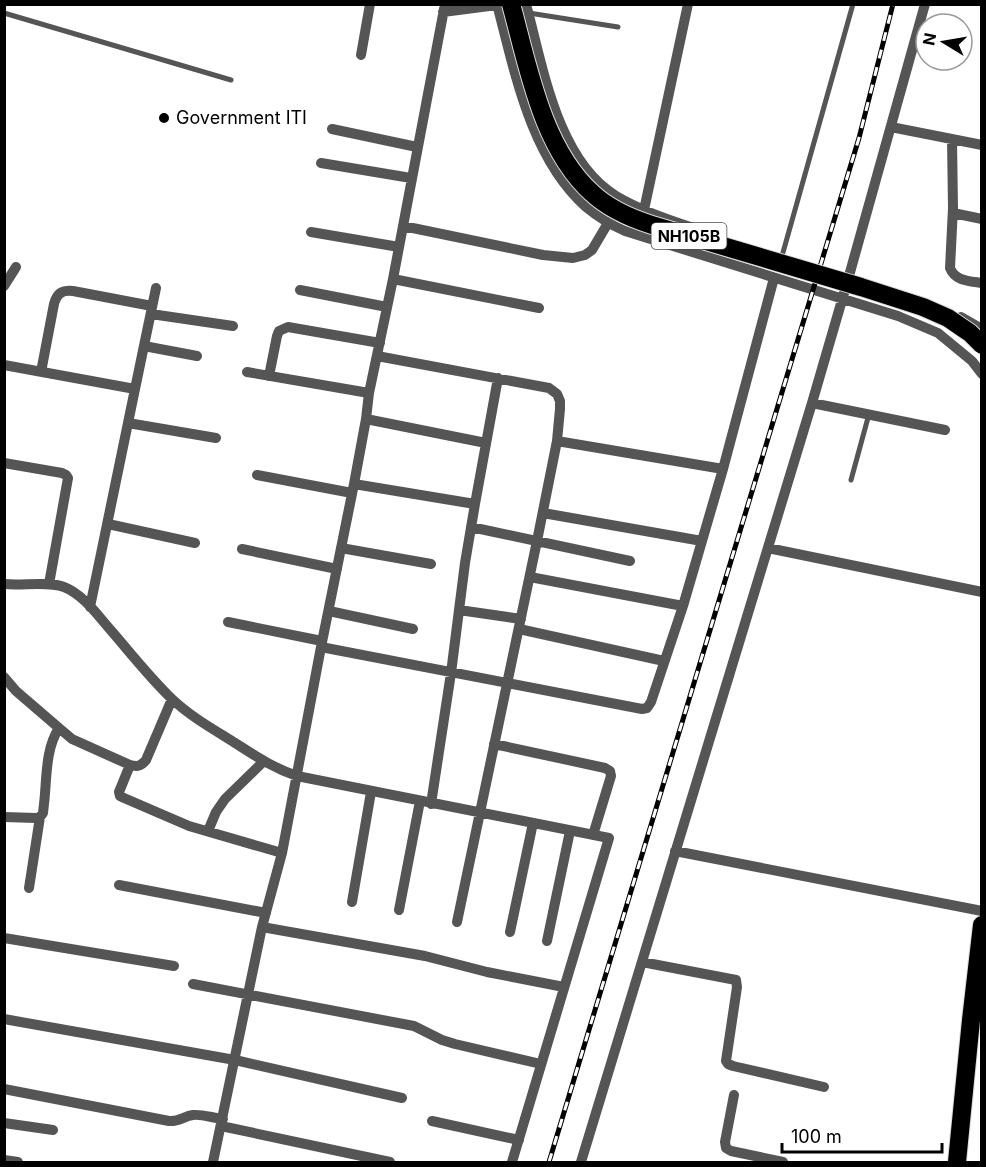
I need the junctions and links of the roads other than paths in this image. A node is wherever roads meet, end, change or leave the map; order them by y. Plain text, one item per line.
1 (370, 4) edge
2 (512, 4) edge
3 (688, 4) edge
4 (853, 4) edge
5 (925, 4) edge
6 (497, 5) edge
7 (444, 8) edge
8 (527, 9) edge
9 (4, 13) edge
10 (618, 27) dead end
11 (361, 55) dead end
12 (231, 80) dead end
13 (891, 127) junction
14 (332, 129) dead end
15 (952, 139) junction
16 (981, 145) edge
17 (417, 147) junction
18 (321, 163) dead end
19 (411, 178) junction
20 (644, 210) junction
21 (953, 213) junction
22 (981, 219) edge
23 (608, 223) junction
24 (403, 226) junction
25 (311, 232) dead end
26 (399, 247) junction
27 (783, 256) junction
28 (16, 267) dead end
29 (849, 276) junction
30 (774, 278) junction
31 (393, 279) junction
32 (981, 283) edge
33 (4, 286) edge
34 (156, 288) dead end
35 (300, 290) dead end
36 (842, 300) junction
37 (387, 307) junction
38 (540, 308) dead end
39 (152, 310) junction
40 (233, 326) dead end
41 (981, 329) edge
42 (380, 343) junction
43 (981, 345) edge
44 (144, 346) junction
45 (197, 356) dead end
46 (377, 356) junction
47 (4, 365) edge
48 (41, 372) junction
49 (247, 372) dead end
50 (981, 374) edge
51 (269, 376) junction
52 (498, 378) junction
53 (135, 389) junction
54 (369, 393) junction
55 (812, 403) junction
56 (868, 414) junction
57 (366, 419) junction
58 (128, 423) junction
59 (945, 430) dead end
60 (216, 438) dead end
61 (556, 441) junction
62 (486, 443) junction
63 (4, 463) edge
64 (723, 470) junction
65 (257, 475) dead end
66 (851, 480) dead end
67 (353, 489) junction
68 (475, 504) junction
69 (543, 513) junction
70 (108, 524) junction
71 (471, 527) junction
72 (702, 541) junction
73 (537, 542) junction
74 (195, 543) dead end
75 (341, 548) junction
76 (768, 548) junction
77 (242, 549) dead end
78 (630, 561) dead end
79 (431, 564) dead end
80 (337, 569) junction
81 (530, 577) junction
82 (5, 584) edge
83 (49, 584) junction
84 (981, 592) edge
85 (683, 606) junction
86 (90, 607) junction
87 (459, 610) junction
88 (329, 611) junction
89 (228, 622) dead end
90 (520, 624) junction
91 (413, 629) dead end
92 (321, 644) junction
93 (664, 662) junction
94 (452, 673) junction
95 (4, 677) edge
96 (507, 682) junction
97 (172, 699) junction
98 (59, 728) junction
99 (494, 744) junction
100 (263, 762) junction
101 (130, 765) junction
102 (297, 776) junction
103 (371, 792) junction
104 (425, 802) junction
105 (480, 813) junction
106 (4, 817) edge
107 (40, 817) junction
108 (533, 823) junction
109 (208, 831) junction
110 (570, 831) junction
111 (593, 835) junction
112 (675, 851) junction
113 (282, 853) junction
114 (119, 885) dead end
115 (29, 888) dead end
116 (352, 902) dead end
117 (399, 910) dead end
118 (981, 911) edge
119 (266, 913) junction
120 (456, 922) dead end
121 (981, 925) edge
122 (262, 927) junction
123 (510, 932) dead end
124 (4, 938) edge
125 (548, 942) dead end
126 (642, 962) junction
127 (174, 966) dead end
128 (193, 984) dead end
129 (564, 987) junction
130 (248, 995) junction
131 (4, 1019) edge
132 (235, 1060) junction
133 (542, 1064) junction
134 (824, 1087) dead end
135 (4, 1089) edge
136 (734, 1095) dead end
137 (402, 1098) dead end
138 (432, 1121) dead end
139 (4, 1122) edge
140 (222, 1123) junction
141 (53, 1130) dead end
142 (519, 1140) junction
143 (4, 1160) edge
144 (18, 1162) edge
145 (213, 1162) edge
146 (390, 1162) edge
147 (512, 1162) edge
148 (581, 1162) edge
149 (783, 1162) edge
150 (957, 1162) edge

1 - 11 street
2 - 43 highway, NH105B, bridge
3 - 20 street
4 - 27 lane
5 - 13 street
6 - 7 street
6 - 23 street
7 - 17 street
8 - 10 lane
8 - 20 street
9 - 12 lane
13 - 15 street
13 - 29 street
14 - 17 street
15 - 16 street
15 - 21 street
17 - 19 street
18 - 19 street
19 - 24 street
20 - 27 street
21 - 22 street
21 - 32 street
23 - 24 street
23 - 30 street
24 - 26 street
25 - 26 street
26 - 31 street
27 - 29 street
28 - 33 street
29 - 36 street
29 - 41 street
30 - 36 street
30 - 64 street
31 - 37 street
31 - 38 street
34 - 39 street
35 - 37 street
36 - 50 street
36 - 55 street
37 - 42 street
39 - 40 street
39 - 44 street
39 - 48 street
42 - 46 street
42 - 51 street
44 - 45 street
44 - 53 street
46 - 52 street
46 - 54 street
47 - 48 street
48 - 53 street
49 - 51 street
51 - 54 street
52 - 61 street
52 - 62 street
53 - 58 street
54 - 57 street
55 - 56 street
55 - 76 street
56 - 59 street
56 - 66 lane
57 - 62 street
57 - 67 street
58 - 60 street
58 - 70 street
61 - 64 street
61 - 69 street
62 - 68 street
63 - 83 street
64 - 72 street
65 - 67 street
67 - 68 street
67 - 75 street
68 - 71 street
69 - 72 street
69 - 73 street
70 - 74 street
70 - 86 street
71 - 73 street
71 - 87 street
72 - 85 street
73 - 78 street
73 - 81 street
75 - 79 street
75 - 80 street
76 - 84 street
76 - 112 street
77 - 80 street
80 - 88 street
81 - 85 street
81 - 90 street
82 - 83 street
83 - 86 street
85 - 93 street
86 - 97 street
87 - 90 street
87 - 94 street
88 - 91 street
88 - 92 street
89 - 92 street
90 - 93 street
90 - 96 street
92 - 94 street
92 - 102 street
93 - 96 street
94 - 96 street
94 - 104 street
95 - 98 street
96 - 99 street
97 - 100 street
97 - 101 street
98 - 101 street
98 - 107 street
99 - 105 street
99 - 111 street
100 - 102 street
100 - 109 street
101 - 109 street
102 - 103 street
102 - 113 street
103 - 104 street
103 - 116 street
104 - 105 street
104 - 117 street
105 - 108 street
105 - 120 street
106 - 107 street
107 - 115 street
108 - 110 street
108 - 123 street
109 - 113 street
110 - 111 street
110 - 125 street
111 - 129 street
112 - 118 street
112 - 126 street
113 - 119 street
114 - 119 street
119 - 122 street
121 - 150 highway
122 - 129 street
122 - 130 street
124 - 127 street
126 - 134 street
126 - 148 street
128 - 130 street
129 - 133 street
130 - 132 street
130 - 133 street
131 - 132 street
132 - 137 street
132 - 140 street
133 - 142 street
135 - 140 street
136 - 149 street
138 - 142 street
139 - 141 street
140 - 145 street
140 - 146 street
142 - 147 street
143 - 144 street

